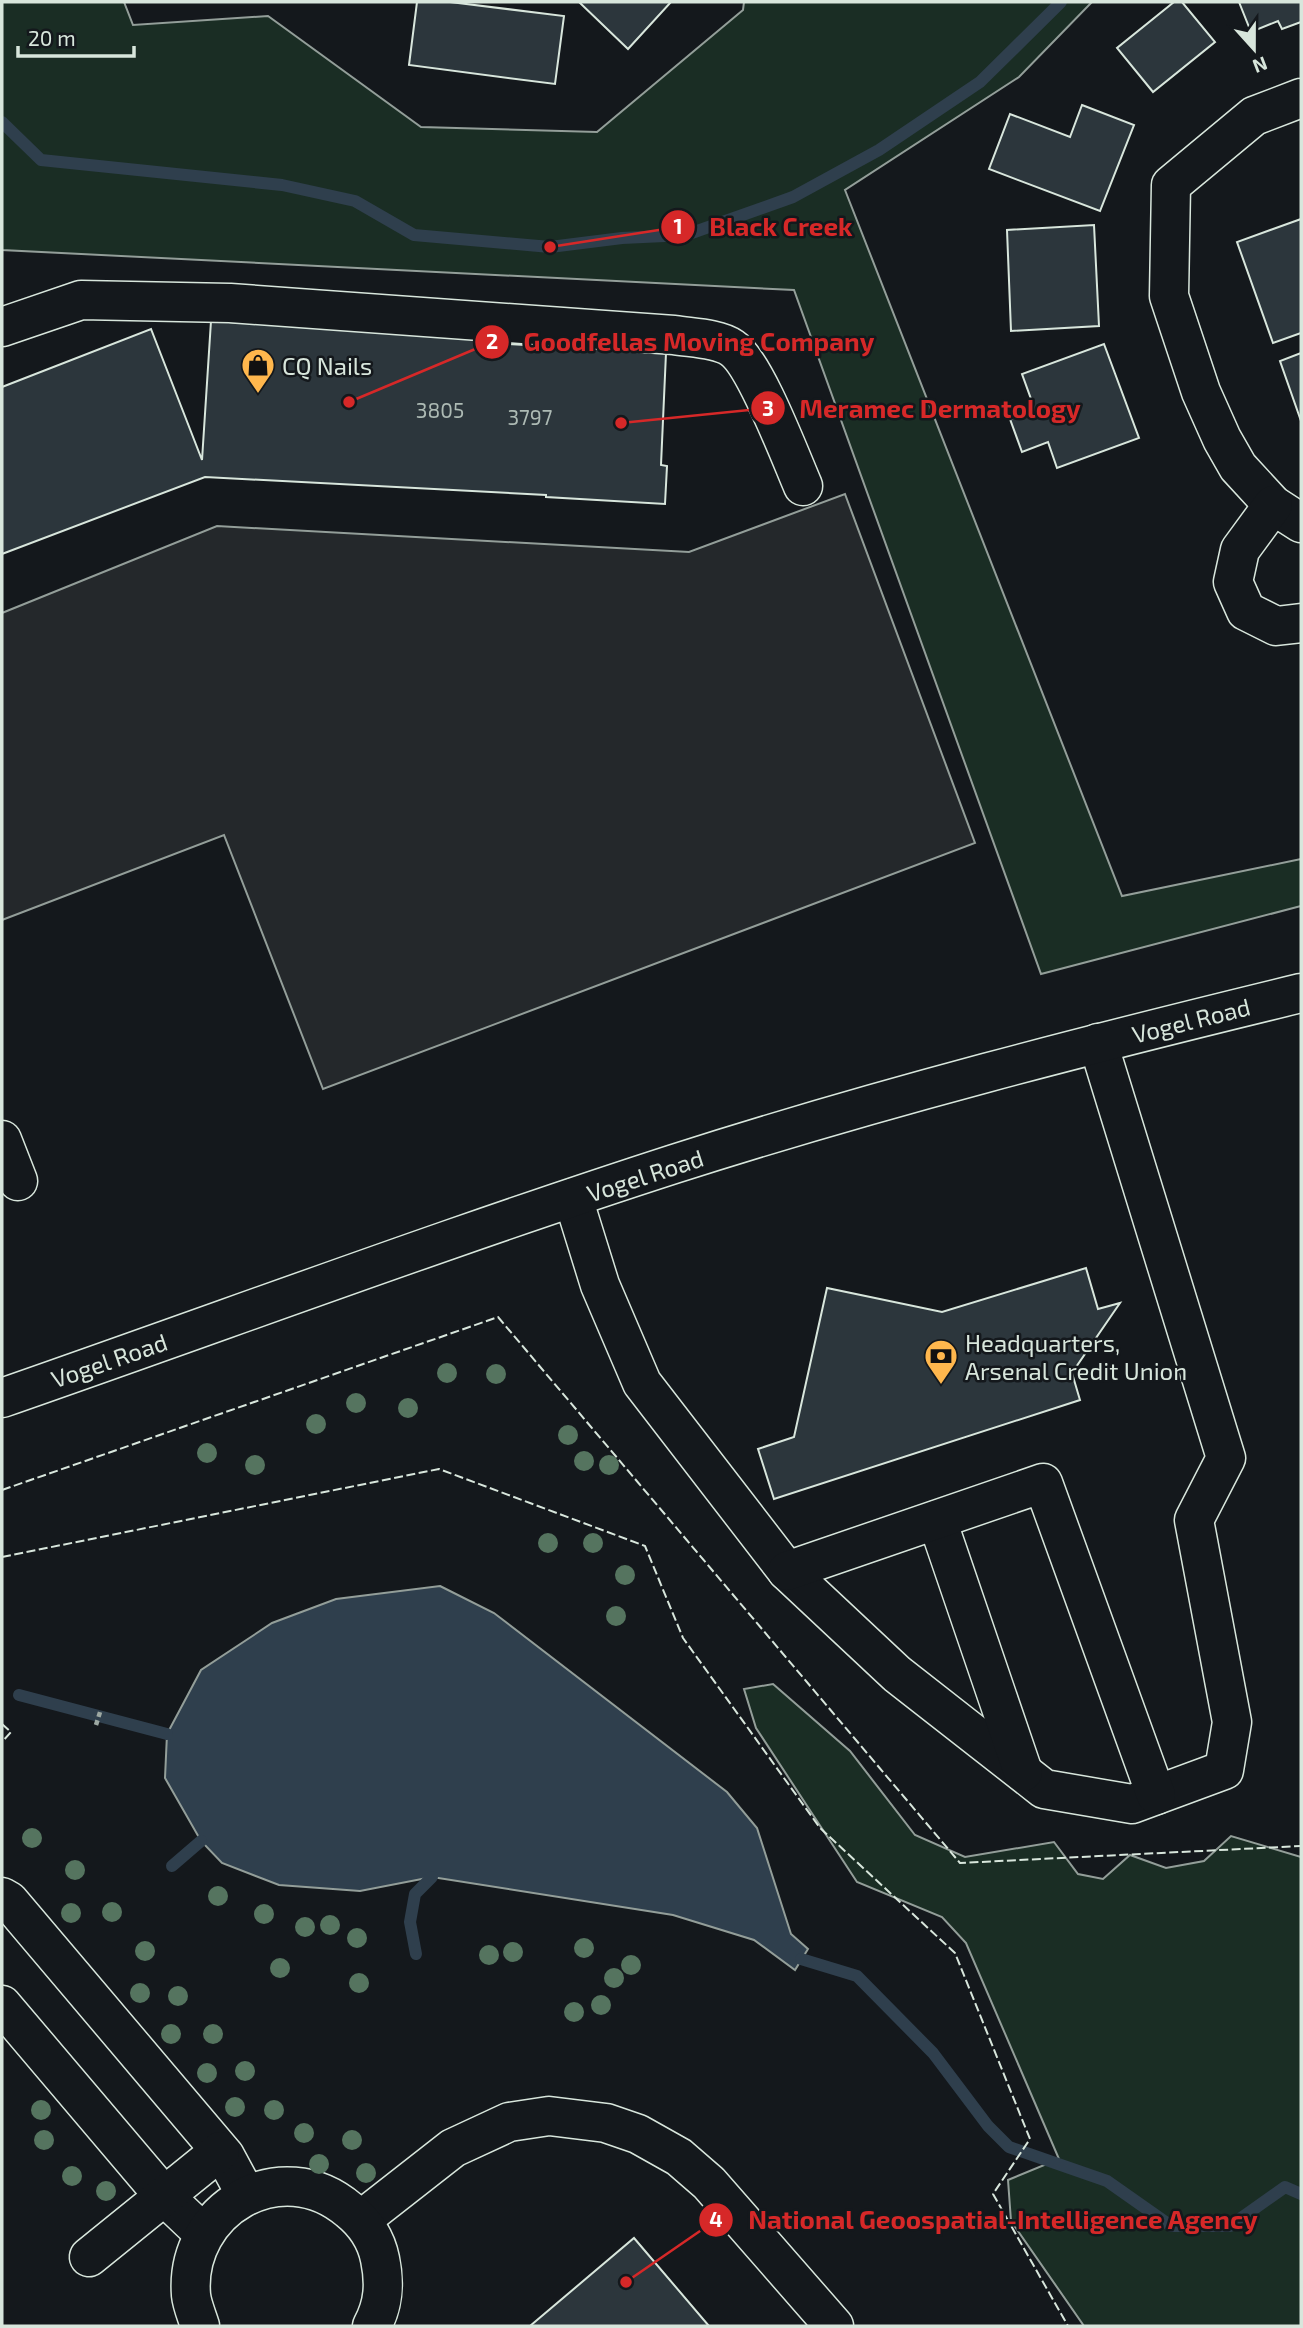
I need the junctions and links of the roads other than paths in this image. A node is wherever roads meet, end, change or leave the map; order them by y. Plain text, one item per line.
1 (1301, 98) edge
2 (2, 327) edge
3 (803, 485) dead end
4 (1287, 514) edge
5 (1301, 623) edge
6 (1301, 993) edge
7 (1098, 1043) junction
8 (2, 1140) edge
9 (18, 1181) dead end
10 (573, 1198) junction
11 (2, 1398) edge
12 (937, 1520) junction
13 (787, 1571) junction
14 (1023, 1772) junction
15 (1156, 1795) junction
16 (2, 1896) edge
17 (2, 2005) edge
18 (220, 2151) junction
19 (246, 2195) junction
20 (164, 2196) junction
21 (361, 2220) junction
22 (204, 2234) junction
23 (89, 2257) dead end
24 (200, 2326) edge
25 (372, 2326) edge
26 (834, 2326) edge

1 - 4 main road
2 - 3 main road
4 - 5 main road
6 - 7 main road, Vogel Road
7 - 10 main road, Vogel Road
7 - 15 main road
8 - 9 main road
10 - 11 main road, Vogel Road
10 - 13 main road
12 - 13 main road
12 - 14 main road
12 - 15 main road
13 - 14 main road
14 - 15 main road
16 - 18 main road
17 - 20 main road
18 - 19 main road
18 - 20 main road
19 - 21 main road
19 - 22 main road
20 - 22 main road
20 - 23 main road
21 - 25 main road
21 - 26 main road
22 - 24 main road

